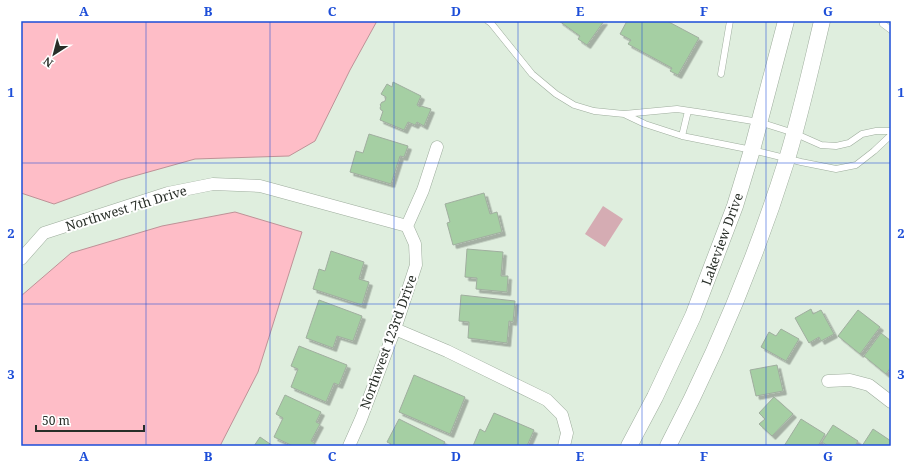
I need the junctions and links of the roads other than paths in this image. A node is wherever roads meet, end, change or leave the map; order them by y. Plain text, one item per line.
1 (488, 21) edge
2 (730, 21) edge
3 (786, 21) edge
4 (822, 21) edge
5 (883, 24) dead end
6 (891, 30) edge
7 (721, 74) dead end
8 (688, 110) junction
9 (624, 114) junction
10 (759, 122) junction
11 (891, 131) edge
12 (794, 132) junction
13 (891, 135) edge
14 (682, 136) junction
15 (437, 148) dead end
16 (752, 150) junction
17 (786, 159) junction
18 (407, 226) junction
19 (21, 259) edge
20 (395, 329) junction
21 (828, 382) dead end
22 (891, 402) edge
23 (349, 446) edge
24 (564, 446) edge
25 (629, 446) edge
26 (668, 446) edge

1 - 9 lane
2 - 7 lane
3 - 10 street, Lakeview Drive
4 - 12 street
5 - 6 lane
8 - 9 lane
8 - 10 lane
8 - 14 lane
9 - 14 lane
10 - 12 lane
10 - 16 street, Lakeview Drive
11 - 12 lane
12 - 17 street
13 - 17 lane
14 - 16 lane
15 - 18 street
16 - 17 lane
16 - 25 street, Lakeview Drive
17 - 26 street
18 - 19 street, Northwest 7th Drive
18 - 20 street, Northwest 123rd Drive
20 - 23 street, Northwest 123rd Drive
20 - 24 street
21 - 22 street

